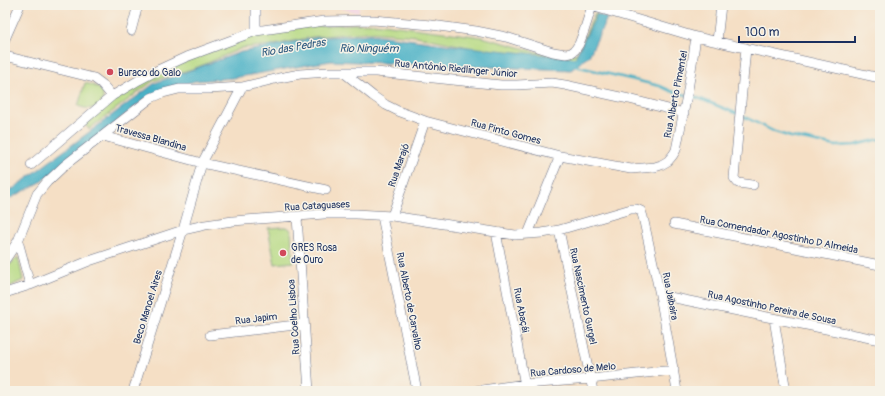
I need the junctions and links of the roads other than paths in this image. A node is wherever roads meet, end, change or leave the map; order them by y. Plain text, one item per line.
1 (20, 5) edge
2 (138, 5) edge
3 (256, 5) edge
4 (721, 5) edge
5 (592, 6) edge
6 (131, 31) dead end
7 (256, 31) junction
8 (696, 37) junction
9 (5, 39) edge
10 (717, 41) junction
11 (746, 48) junction
12 (5, 56) edge
13 (343, 72) junction
14 (880, 78) edge
15 (242, 87) junction
16 (112, 96) junction
17 (684, 109) junction
18 (425, 121) junction
19 (103, 136) junction
20 (673, 155) joint
21 (560, 156) junction
22 (202, 163) junction
23 (31, 165) dead end
24 (753, 185) dead end
25 (326, 190) dead end
26 (636, 209) joint
27 (387, 216) junction
28 (297, 217) junction
29 (674, 224) dead end
30 (183, 230) junction
31 (558, 230) junction
32 (496, 232) junction
33 (528, 234) junction
34 (18, 241) junction
35 (5, 260) edge
36 (880, 265) edge
37 (30, 285) junction
38 (5, 293) edge
39 (660, 295) junction
40 (774, 319) junction
41 (304, 324) junction
42 (210, 335) dead end
43 (880, 340) edge
44 (674, 370) junction
45 (590, 379) junction
46 (526, 388) edge
47 (133, 391) edge
48 (309, 391) edge
49 (417, 391) edge
50 (475, 391) edge
51 (593, 391) edge
52 (678, 391) edge
53 (786, 391) edge

1 - 9 street
2 - 6 street
3 - 7 street
4 - 10 street
5 - 7 street
5 - 8 street
7 - 16 street
8 - 10 street
8 - 17 street, Rua Alberto Pimentel
10 - 11 street
11 - 14 street
11 - 24 street
12 - 16 street
13 - 15 street, Rua Antônio Riedlinger Júnior
13 - 17 street, Rua Antônio Riedlinger Júnior
13 - 18 street, Rua Pinto Gomes
15 - 19 street, Rua Antônio Riedlinger Júnior
15 - 22 street, Beco Manoel Aires
16 - 23 street
17 - 20 street, Rua Alberto Pimentel
18 - 21 street, Rua Pinto Gomes
18 - 27 street, Rua Marajó
19 - 22 street, Travessa Blandina
19 - 34 street, Travessa Blandina
20 - 21 street, Rua Pinto Gomes
21 - 33 street
22 - 25 street, Travessa Blandina
22 - 30 street, Beco Manoel Aires
26 - 31 street, Rua Cataguases
26 - 39 street, Rua Jaibaira
27 - 28 street, Rua Cataguases
27 - 32 street, Rua Cataguases
27 - 49 street, Rua Alberto de Carvalho
28 - 30 street, Rua Cataguases
28 - 41 street, Rua Coelho Lisboa
29 - 36 street, Rua Comendador Agostinho D Almeida
30 - 37 street, Rua Cataguases
30 - 47 street, Beco Manoel Aires
31 - 33 street, Rua Cataguases
31 - 45 street, Rua Nascimento Gurgel
32 - 33 street, Rua Cataguases
32 - 46 street, Rua Abaçái
34 - 35 street, Travessa Blandina
34 - 37 street
37 - 38 street, Rua Cataguases
39 - 40 street, Rua Agostinho Pereira de Sousa
39 - 44 street, Rua Jaibaira
40 - 43 street, Rua Agostinho Pereira de Sousa
40 - 53 street
41 - 42 street, Rua Japim
41 - 48 street, Rua Coelho Lisboa
44 - 45 street, Rua Cardoso de Melo
44 - 52 street, Rua Jaibaira
45 - 46 street, Rua Cardoso de Melo
45 - 51 street, Rua Nascimento Gurgel
46 - 50 street, Rua Cardoso de Melo

